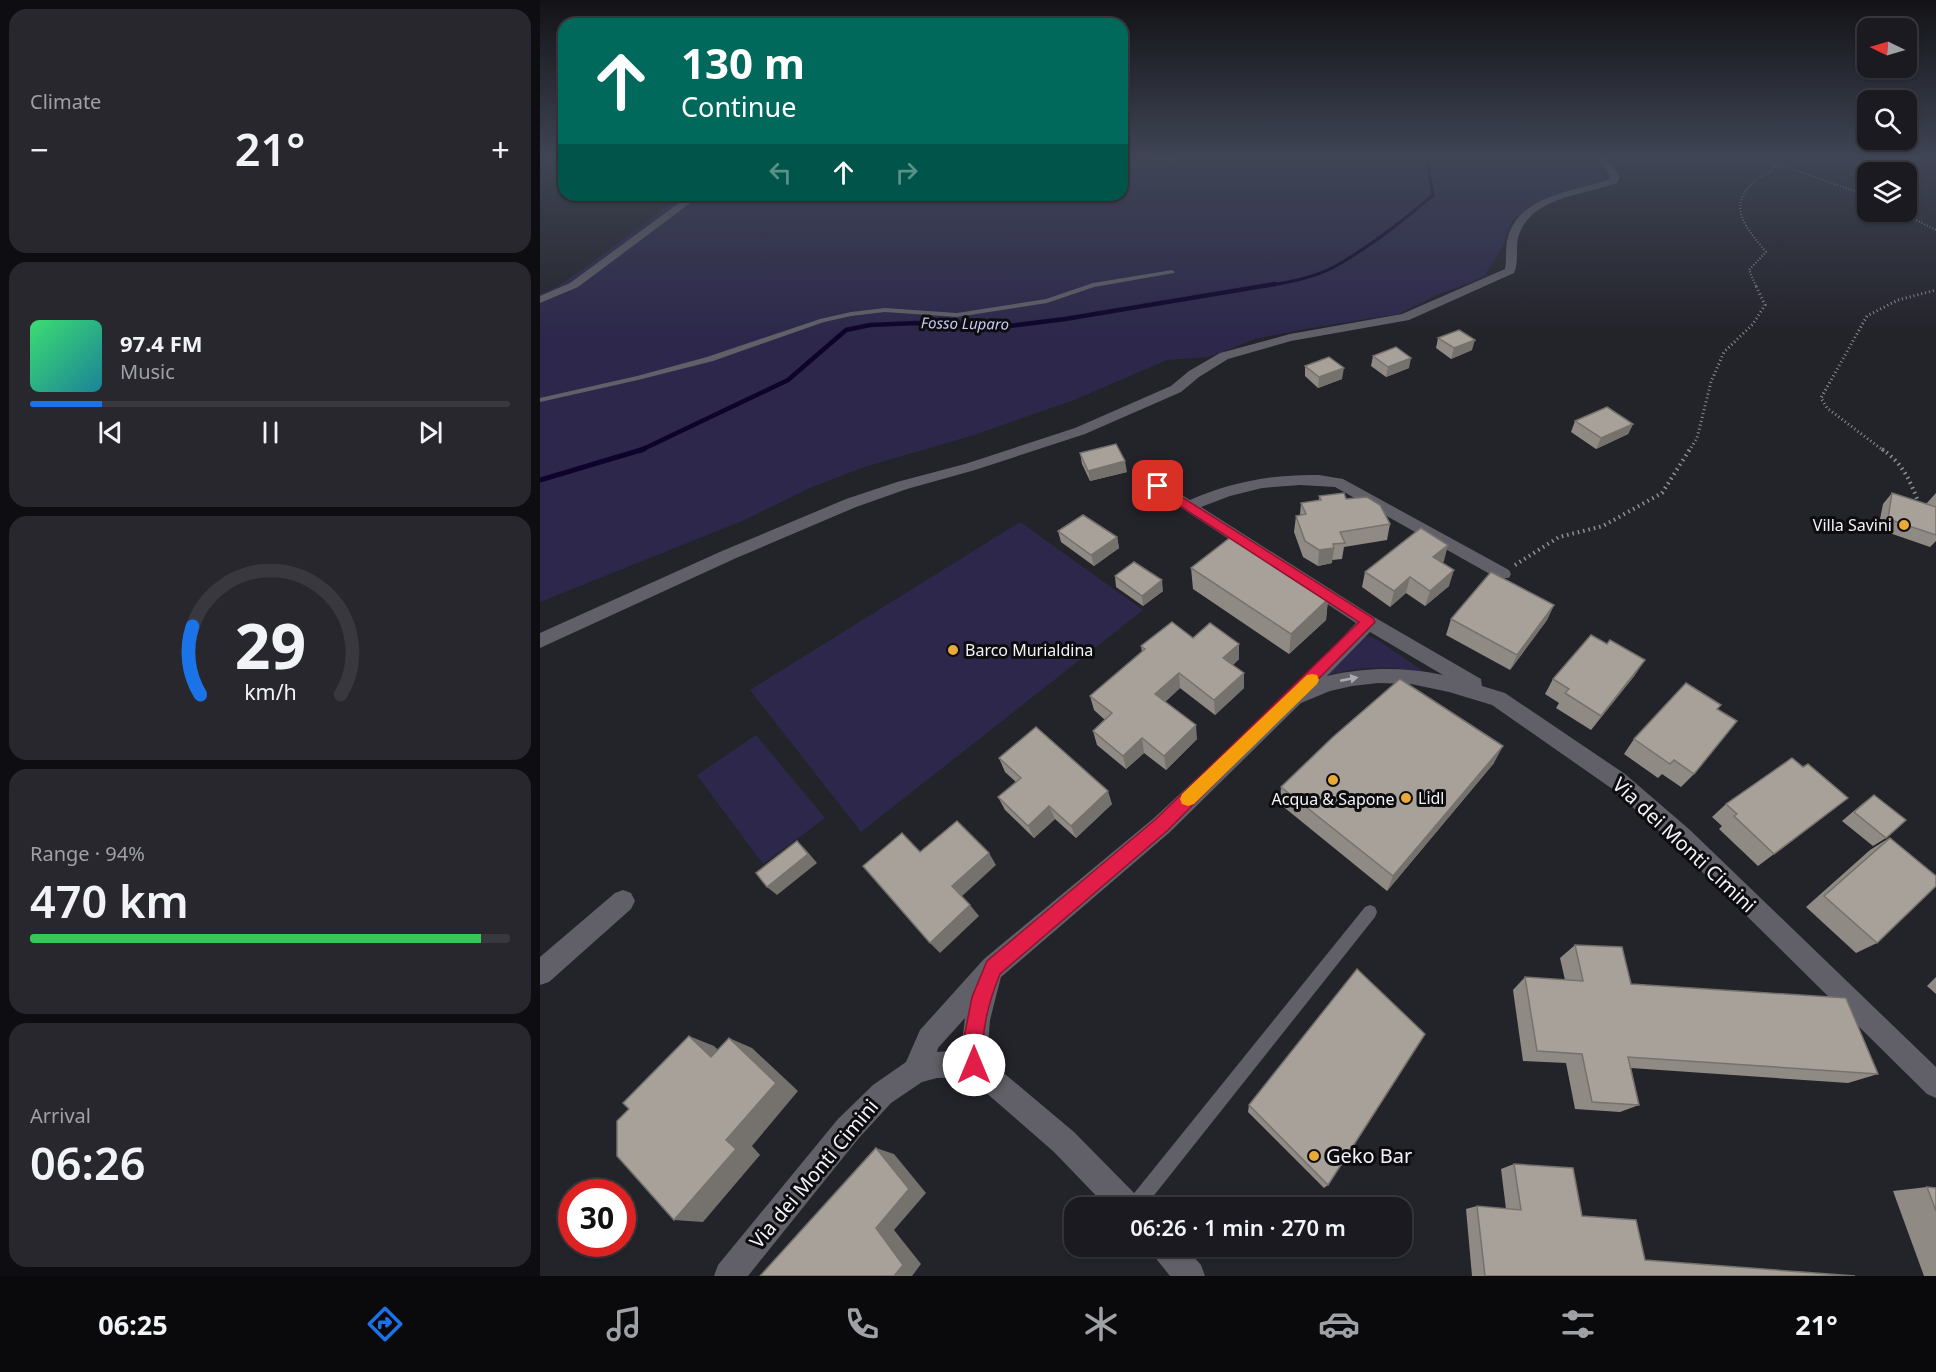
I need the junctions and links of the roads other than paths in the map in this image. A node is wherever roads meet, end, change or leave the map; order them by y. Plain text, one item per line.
1 (668, 216) edge
2 (1526, 216) edge
3 (1172, 272) dead end
4 (540, 300) edge
5 (540, 400) edge
6 (1158, 486) dead end
7 (1189, 506) junction
8 (1503, 574) road end
9 (1368, 622) junction
10 (540, 641) edge
11 (1294, 697) junction
12 (1498, 699) junction
13 (623, 901) dead end
14 (1370, 912) dead end
15 (993, 968) junction
16 (540, 973) edge
17 (974, 1065) junction
18 (915, 1071) junction
19 (1936, 1085) edge
20 (1120, 1197) edge
21 (1140, 1197) edge
22 (1174, 1257) edge
23 (729, 1276) edge
24 (1190, 1276) edge

1 - 4 street
2 - 10 street
3 - 5 lane
6 - 7 street
7 - 8 street
7 - 9 street
9 - 11 street
9 - 12 street
11 -> 12 street, Via dei Monti Cimini
11 - 15 street, Via dei Monti Cimini
12 - 19 street, Via dei Monti Cimini
13 - 16 street
14 - 21 lane
15 - 17 street, Via dei Monti Cimini
15 - 18 street, Via dei Monti Cimini
17 - 18 street
17 - 20 street
18 - 23 street, Via dei Monti Cimini
22 - 24 street

